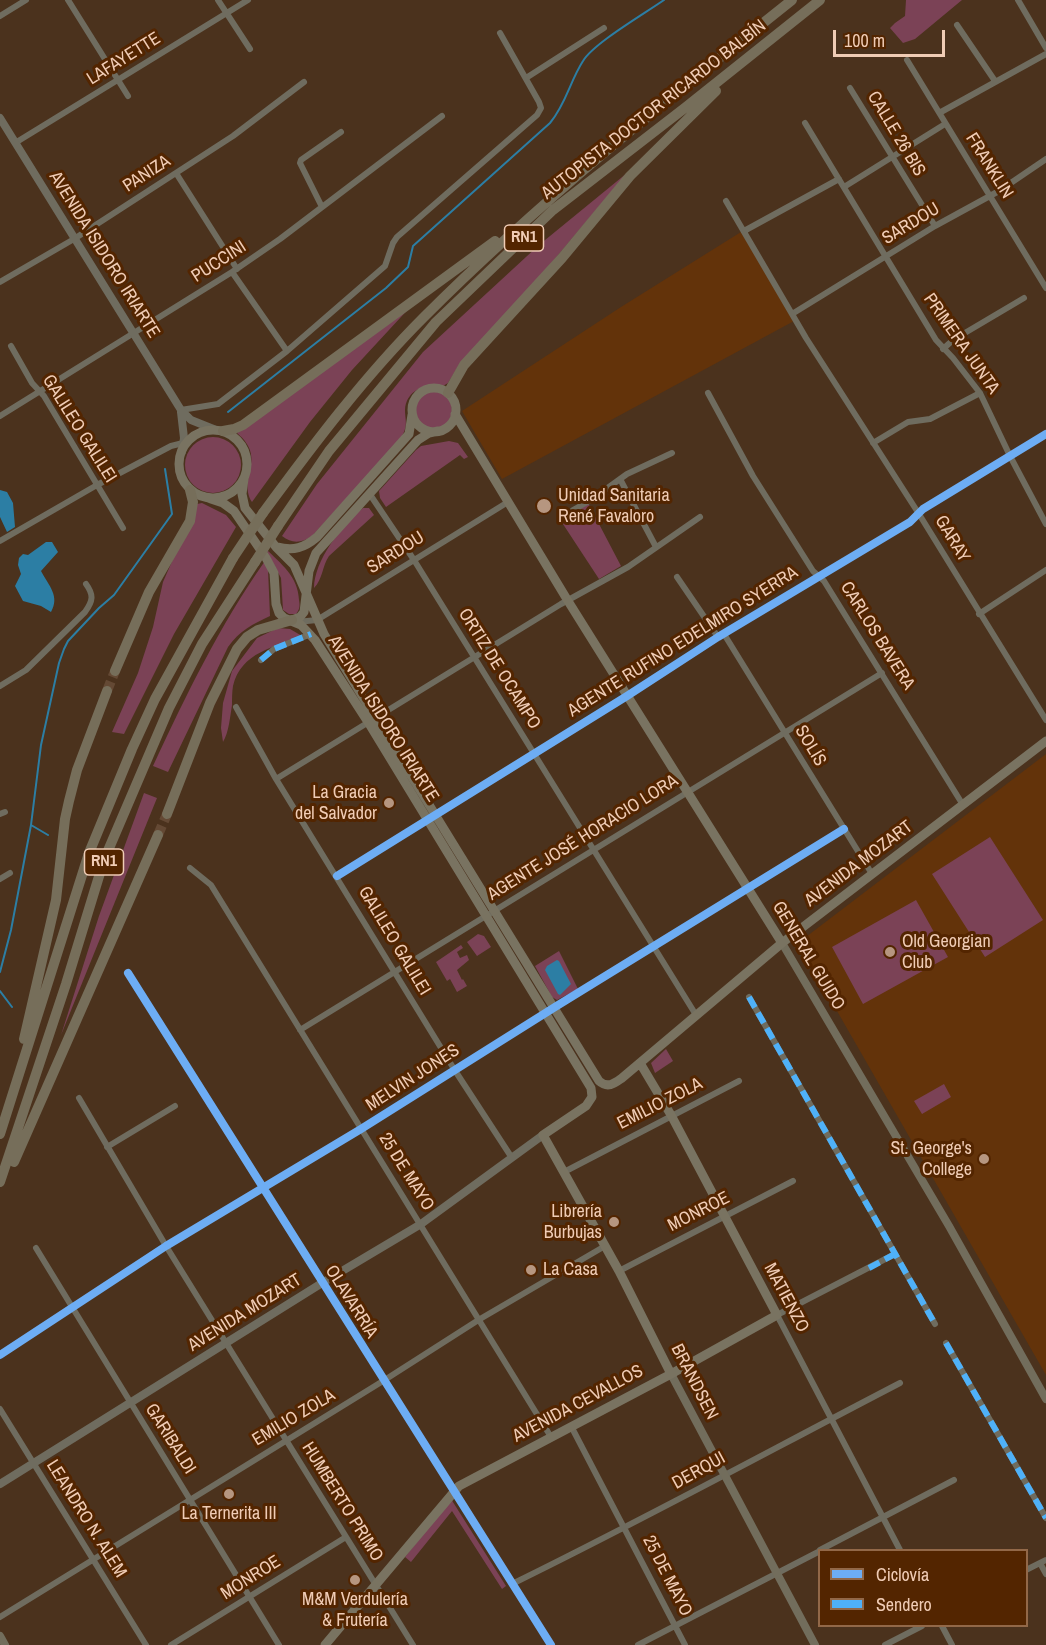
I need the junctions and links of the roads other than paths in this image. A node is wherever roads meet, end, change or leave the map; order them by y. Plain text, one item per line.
1 (26, 0) edge
2 (68, 0) edge
3 (218, 0) edge
4 (248, 0) edge
5 (792, 0) edge
6 (820, 0) edge
7 (1018, 0) edge
8 (226, 13) junction
9 (0, 16) edge
10 (957, 26) dead end
11 (604, 28) dead end
12 (500, 33) dead end
13 (1046, 48) edge
14 (250, 50) dead end
15 (758, 50) junction
16 (1046, 54) edge
17 (907, 60) dead end
18 (526, 78) junction
19 (117, 80) junction
20 (995, 81) junction
21 (304, 82) dead end
22 (850, 88) dead end
23 (128, 96) dead end
24 (941, 112) junction
25 (442, 116) dead end
26 (0, 118) edge
27 (806, 123) dead end
28 (945, 124) junction
29 (341, 132) dead end
30 (15, 142) junction
31 (892, 157) junction
32 (1046, 159) edge
33 (176, 173) junction
34 (839, 179) junction
35 (844, 187) junction
36 (990, 195) junction
37 (726, 201) dead end
38 (321, 207) junction
39 (521, 223) junction
40 (935, 226) junction
41 (744, 231) junction
42 (74, 238) junction
43 (886, 256) junction
44 (234, 270) junction
45 (0, 282) edge
46 (1046, 288) edge
47 (1024, 298) dead end
48 (792, 314) junction
49 (132, 333) junction
50 (11, 346) dead end
51 (943, 349) junction
52 (287, 351) junction
53 (39, 391) junction
54 (448, 393) junction
55 (708, 393) dead end
56 (980, 393) junction
57 (181, 410) junction
58 (455, 414) junction
59 (412, 415) junction
60 (0, 416) edge
61 (220, 431) junction
62 (438, 431) junction
63 (1046, 434) edge
64 (873, 443) junction
65 (182, 447) junction
66 (672, 453) dead end
67 (1010, 456) junction
68 (244, 479) junction
69 (620, 479) junction
70 (97, 485) junction
71 (190, 490) junction
72 (369, 494) junction
73 (208, 498) junction
74 (508, 502) junction
75 (573, 510) dead end
76 (919, 514) junction
77 (700, 517) dead end
78 (1046, 524) edge
79 (123, 528) dead end
80 (0, 541) edge
81 (276, 547) junction
82 (656, 547) junction
83 (414, 560) junction
84 (1046, 570) edge
85 (819, 576) junction
86 (677, 577) dead end
87 (86, 584) dead end
88 (307, 596) junction
89 (568, 601) junction
90 (979, 614) junction
91 (317, 620) junction
92 (294, 621) junction
93 (324, 634) junction
94 (721, 635) junction
95 (313, 637) junction
96 (474, 657) junction
97 (261, 660) dead end
98 (115, 671) tunnel mouth
99 (882, 673) junction
100 (0, 686) edge
101 (108, 691) tunnel mouth
102 (627, 696) junction
103 (236, 707) dead end
104 (372, 720) junction
105 (1046, 720) edge
106 (784, 732) junction
107 (1046, 741) edge
108 (533, 753) junction
109 (276, 779) junction
110 (687, 790) junction
111 (963, 805) junction
112 (167, 814) tunnel mouth
113 (436, 814) junction
114 (427, 820) junction
115 (843, 829) junction
116 (158, 835) tunnel mouth
117 (593, 850) junction
118 (190, 868) dead end
119 (10, 873) dead end
120 (872, 874) junction
121 (337, 876) junction
122 (0, 879) edge
123 (748, 889) junction
124 (496, 910) junction
125 (486, 916) junction
126 (782, 943) junction
127 (652, 946) junction
128 (395, 972) junction
129 (128, 973) dead end
130 (749, 997) dead end
131 (555, 1007) junction
132 (546, 1013) junction
133 (696, 1016) junction
134 (300, 1029) junction
135 (640, 1063) junction
136 (454, 1069) junction
137 (739, 1081) dead end
138 (612, 1085) joint
139 (78, 1098) dead end
140 (591, 1101) joint
141 (175, 1106) dead end
142 (671, 1116) junction
143 (2, 1129) edge
144 (361, 1129) junction
145 (543, 1135) junction
146 (107, 1147) junction
147 (512, 1158) junction
148 (564, 1172) junction
149 (793, 1181) dead end
150 (0, 1182) edge
151 (263, 1187) junction
152 (0, 1192) edge
153 (723, 1216) junction
154 (421, 1224) junction
155 (166, 1246) junction
156 (605, 1246) junction
157 (36, 1248) dead end
158 (895, 1254) junction
159 (618, 1271) junction
160 (322, 1283) junction
161 (71, 1307) junction
162 (777, 1316) junction
163 (480, 1319) junction
164 (935, 1324) dead end
165 (946, 1342) dead end
166 (227, 1344) junction
167 (0, 1355) edge
168 (671, 1374) junction
169 (383, 1381) junction
170 (900, 1383) dead end
171 (1046, 1399) edge
172 (130, 1403) junction
173 (0, 1409) edge
174 (831, 1419) junction
175 (571, 1426) junction
176 (550, 1437) junction
177 (286, 1440) junction
178 (33, 1464) junction
179 (723, 1474) junction
180 (954, 1480) dead end
181 (0, 1484) edge
182 (453, 1491) junction
183 (190, 1500) junction
184 (883, 1518) junction
185 (1046, 1518) edge
186 (626, 1528) junction
187 (346, 1537) junction
188 (824, 1549) edge
189 (899, 1549) edge
190 (818, 1552) edge
191 (94, 1559) junction
192 (1043, 1562) edge
193 (1028, 1569) edge
194 (776, 1573) junction
195 (1046, 1574) edge
196 (375, 1584) junction
197 (512, 1584) junction
198 (250, 1597) junction
199 (0, 1617) edge
200 (675, 1626) junction
201 (920, 1627) edge
202 (943, 1627) edge
203 (0, 1636) edge
204 (6, 1645) edge
205 (146, 1645) edge
206 (171, 1645) edge
207 (279, 1645) edge
208 (325, 1645) edge
209 (413, 1645) edge
210 (551, 1645) edge
211 (638, 1645) edge
212 (685, 1645) edge
213 (815, 1645) edge
214 (885, 1645) edge
215 (952, 1645) edge

1 - 9 street
2 - 19 street
3 - 8 street
4 - 8 street, LAFAYETTE
5 - 39 highway, AUTOPISTA DOCTOR RICARDO BALBÍN / RN1
6 - 15 highway, AUTOPISTA DOCTOR RICARDO BALBÍN / RN1
7 - 13 street
8 - 14 street
8 - 19 street, LAFAYETTE
10 - 20 street
11 - 18 street
12 - 18 street
15 - 54 highway
15 - 150 highway, AUTOPISTA DOCTOR RICARDO BALBÍN / RN1, bridge
16 - 20 street
17 - 24 street, FRANKLIN
18 - 52 street
19 - 23 street
19 - 30 street, LAFAYETTE
20 - 24 street
21 - 33 street, PANIZA
22 - 31 street, CALLE 26 BIS
24 - 28 street, FRANKLIN
25 - 38 street, PUCCINI
26 - 30 street, AVENIDA ISIDORO IRIARTE
27 - 34 street, PRIMERA JUNTA
28 - 31 street
28 - 36 street, FRANKLIN
29 - 38 street
30 - 42 street, AVENIDA ISIDORO IRIARTE
31 - 35 street
31 - 40 street, CALLE 26 BIS
32 - 36 street, SARDOU
33 - 42 street, PANIZA
33 - 44 street
34 - 35 street, PRIMERA JUNTA
34 - 41 street
35 - 43 street, PRIMERA JUNTA
36 - 40 street, SARDOU
36 - 46 street, FRANKLIN
37 - 41 street, GARAY
38 - 44 street, PUCCINI
39 - 61 highway
39 - 143 highway, AUTOPISTA DOCTOR RICARDO BALBÍN / RN1, bridge
40 - 43 street, SARDOU
41 - 48 street, GARAY
42 - 45 street, PANIZA
42 - 49 street, AVENIDA ISIDORO IRIARTE
43 - 48 street, SARDOU
43 - 51 street, PRIMERA JUNTA
44 - 49 street, PUCCINI
44 - 52 street
47 - 51 street
48 - 64 street, GARAY
49 - 53 street, PUCCINI
49 - 57 street, AVENIDA ISIDORO IRIARTE
50 - 53 street, GALILEO GALILEI
51 - 56 street, PRIMERA JUNTA
52 - 57 street
53 - 60 street, PUCCINI
53 - 70 street, GALILEO GALILEI
54 - 58 main road
54 - 59 main road
55 - 85 street, CARLOS BAVERA
56 - 64 street
56 - 67 street, PRIMERA JUNTA
57 - 61 street, AVENIDA ISIDORO IRIARTE
57 - 65 street, AVENIDA ISIDORO IRIARTE
58 - 62 main road
58 - 74 main road, GENERAL GUIDO
59 - 62 main road
59 - 81 main road
61 - 65 main road
61 - 68 main road
62 - 72 main road
63 - 67 street, AGENTE RUFINO EDELMIRO SYERRA
64 - 76 street, GARAY
65 - 70 street
65 - 71 main road
66 - 69 street
67 - 76 street, AGENTE RUFINO EDELMIRO SYERRA
67 - 78 street, PRIMERA JUNTA
68 - 73 main road
68 - 81 main road, AVENIDA ISIDORO IRIARTE
69 - 75 street
69 - 82 street
70 - 79 street, GALILEO GALILEI
70 - 80 street
71 - 73 main road
71 - 98 highway
72 - 83 street, ORTIZ DE OCAMPO
72 - 88 main road
73 - 92 main road, AVENIDA ISIDORO IRIARTE
74 - 83 street, SARDOU
74 - 89 main road, GENERAL GUIDO
76 - 85 street, AGENTE RUFINO EDELMIRO SYERRA
76 - 90 street, GARAY
77 - 82 street
81 - 88 main road, AVENIDA ISIDORO IRIARTE
82 - 89 street
83 - 91 street, SARDOU
83 - 96 street, ORTIZ DE OCAMPO
84 - 90 street
85 - 94 street, AGENTE RUFINO EDELMIRO SYERRA
85 - 99 street, CARLOS BAVERA
86 - 94 street, SOLÍS
87 - 100 street
88 - 91 main road, AVENIDA ISIDORO IRIARTE
88 - 92 main road
89 - 96 street
89 - 102 main road, GENERAL GUIDO
90 - 105 street, GARAY
91 - 92 street, SARDOU
91 - 93 main road, AVENIDA ISIDORO IRIARTE
92 - 95 main road, AVENIDA ISIDORO IRIARTE
92 - 112 highway
93 - 95 main road
93 - 104 main road, AVENIDA ISIDORO IRIARTE
94 - 102 street, AGENTE RUFINO EDELMIRO SYERRA
94 - 106 street, SOLÍS
95 - 97 street
95 - 104 main road, AVENIDA ISIDORO IRIARTE
96 - 104 street
96 - 108 street, ORTIZ DE OCAMPO
99 - 106 street, AGENTE JOSÉ HORACIO LORA
99 - 111 street, CARLOS BAVERA
101 - 143 highway
102 - 108 street, AGENTE RUFINO EDELMIRO SYERRA
102 - 110 main road, GENERAL GUIDO
103 - 109 street, GALILEO GALILEI
104 - 109 street
104 - 113 main road, AVENIDA ISIDORO IRIARTE
104 - 114 main road, AVENIDA ISIDORO IRIARTE
106 - 110 street, AGENTE JOSÉ HORACIO LORA
106 - 115 street, SOLÍS
107 - 111 main road, AVENIDA MOZART
108 - 113 street, AGENTE RUFINO EDELMIRO SYERRA
108 - 117 street, ORTIZ DE OCAMPO
109 - 121 street, GALILEO GALILEI
110 - 117 street, AGENTE JOSÉ HORACIO LORA
110 - 123 main road, GENERAL GUIDO
111 - 120 main road, AVENIDA MOZART
113 - 114 street, AGENTE RUFINO EDELMIRO SYERRA
113 - 124 main road, AVENIDA ISIDORO IRIARTE
114 - 121 street, AGENTE RUFINO EDELMIRO SYERRA
114 - 125 main road, AVENIDA ISIDORO IRIARTE
115 - 120 street, SOLÍS
115 - 123 street, MELVIN JONES
116 - 152 highway
117 - 124 street, AGENTE JOSÉ HORACIO LORA
117 - 127 street, ORTIZ DE OCAMPO
118 - 134 street, 25 DE MAYO
119 - 122 street
120 - 126 main road, AVENIDA MOZART
121 - 128 street, GALILEO GALILEI
123 - 126 main road, GENERAL GUIDO
123 - 127 street, MELVIN JONES
124 - 125 street, AGENTE JOSÉ HORACIO LORA
124 - 131 main road, AVENIDA ISIDORO IRIARTE
125 - 128 street, AGENTE JOSÉ HORACIO LORA
125 - 132 main road, AVENIDA ISIDORO IRIARTE
126 - 133 main road, AVENIDA MOZART
126 - 171 main road, GENERAL GUIDO
127 - 131 street, MELVIN JONES
127 - 133 street, ORTIZ DE OCAMPO
128 - 134 street, AGENTE JOSÉ HORACIO LORA
128 - 136 street, GALILEO GALILEI
129 - 151 street, OLAVARRÍA
130 - 158 street
131 - 132 street, MELVIN JONES
131 - 138 main road, AVENIDA ISIDORO IRIARTE
132 - 136 street, MELVIN JONES
132 - 140 main road, AVENIDA ISIDORO IRIARTE
133 - 135 main road, AVENIDA MOZART
134 - 144 street, 25 DE MAYO
135 - 138 main road, AVENIDA MOZART
135 - 142 main road, MATIENZO
136 - 144 street, MELVIN JONES
136 - 147 street, GALILEO GALILEI
137 - 142 street, EMILIO ZOLA
139 - 146 street, HUMBERTO PRIMO
140 - 145 main road, AVENIDA MOZART
141 - 146 street
142 - 148 street, EMILIO ZOLA
142 - 153 main road, MATIENZO
144 - 151 street, MELVIN JONES
144 - 154 street, 25 DE MAYO
145 - 147 street, AVENIDA MOZART
145 - 148 main road, BRANDSEN
146 - 155 street, HUMBERTO PRIMO
147 - 154 street, AVENIDA MOZART
148 - 156 main road, BRANDSEN
149 - 153 street, MONROE
151 - 155 street, MELVIN JONES
151 - 160 street, OLAVARRÍA
153 - 159 street, MONROE
153 - 162 main road, MATIENZO
154 - 160 street, AVENIDA MOZART
154 - 163 street, 25 DE MAYO
155 - 161 street, MELVIN JONES
155 - 166 street, HUMBERTO PRIMO
156 - 159 main road, BRANDSEN
156 - 163 street, EMILIO ZOLA
157 - 161 street, GARIBALDI
158 - 162 street, AVENIDA CEVALLOS
158 - 164 street
159 - 168 main road, BRANDSEN
160 - 166 street, AVENIDA MOZART
160 - 169 street, OLAVARRÍA
161 - 167 street, MELVIN JONES
161 - 172 street, GARIBALDI
162 - 168 main road, AVENIDA CEVALLOS
162 - 174 street, MATIENZO
163 - 169 street, EMILIO ZOLA
163 - 176 street, 25 DE MAYO
165 - 185 street
166 - 172 street, AVENIDA MOZART
166 - 177 street, HUMBERTO PRIMO
168 - 175 main road, AVENIDA CEVALLOS
168 - 179 main road, BRANDSEN
169 - 177 street, EMILIO ZOLA
169 - 182 street, OLAVARRÍA
170 - 174 street, DERQUI
172 - 178 street, AVENIDA MOZART
172 - 183 street, GARIBALDI
173 - 178 street, LEANDRO N. ALEM
174 - 179 street, DERQUI
174 - 184 street, MATIENZO
175 - 176 main road, AVENIDA CEVALLOS
175 - 186 street, 25 DE MAYO
176 - 182 main road, AVENIDA CEVALLOS
177 - 183 street, EMILIO ZOLA
177 - 187 street, HUMBERTO PRIMO
178 - 181 street, AVENIDA MOZART
178 - 191 street, LEANDRO N. ALEM
179 - 186 street, DERQUI
179 - 194 main road, BRANDSEN
180 - 184 street
182 - 196 main road, AVENIDA CEVALLOS
182 - 197 street, OLAVARRÍA
183 - 191 street, EMILIO ZOLA
183 - 198 street, GARIBALDI
184 - 188 street
184 - 189 street, MATIENZO
186 - 197 street, DERQUI
186 - 200 street, 25 DE MAYO
187 - 196 street, HUMBERTO PRIMO
187 - 198 street, MONROE
190 - 194 street
191 - 199 street, EMILIO ZOLA
191 - 205 street, LEANDRO N. ALEM
192 - 193 street
192 - 195 street
194 - 200 street
194 - 213 main road, BRANDSEN
196 - 208 main road, AVENIDA CEVALLOS
196 - 209 street, HUMBERTO PRIMO
197 - 210 street, OLAVARRÍA
198 - 206 street, MONROE
198 - 207 street, GARIBALDI
200 - 211 street
200 - 212 street, 25 DE MAYO
201 - 214 street
202 - 215 street
203 - 204 main road

